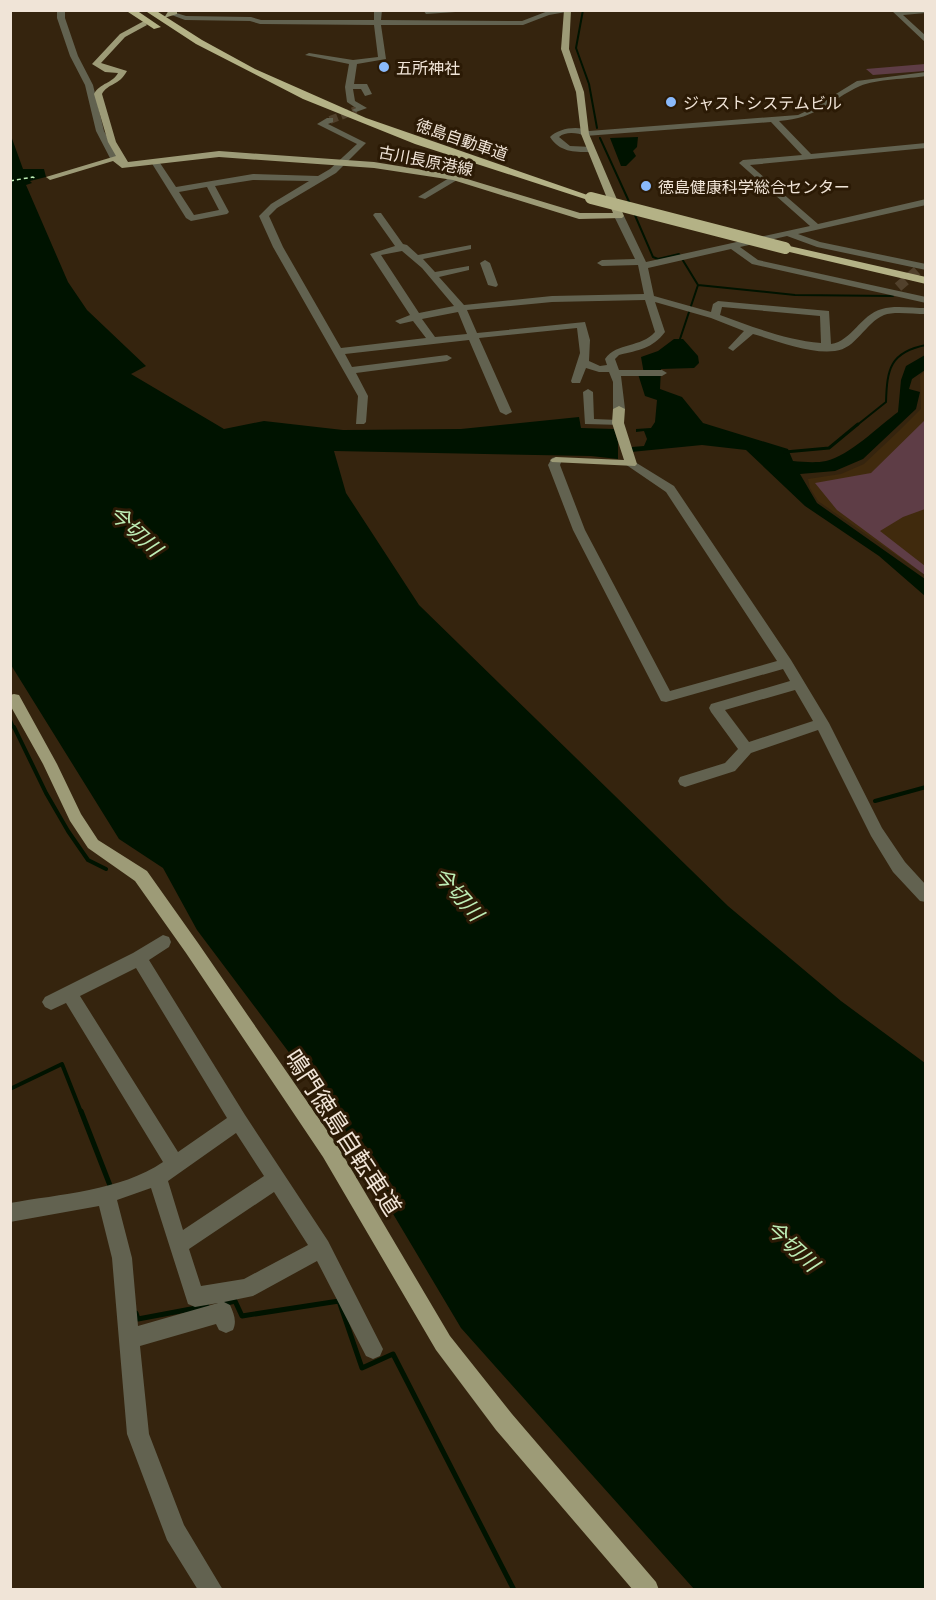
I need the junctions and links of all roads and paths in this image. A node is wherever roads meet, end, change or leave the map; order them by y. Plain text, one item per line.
1 (61, 10) edge
2 (129, 10) edge
3 (148, 10) edge
4 (482, 10) edge
5 (568, 11) edge
6 (926, 11) edge
7 (378, 12) edge
8 (412, 12) dead end
9 (895, 12) edge
10 (171, 13) edge
11 (390, 13) dead end
12 (379, 22) junction
13 (144, 23) dead end
14 (926, 41) edge
15 (216, 53) junction
16 (309, 55) dead end
17 (354, 62) junction
18 (926, 74) edge
19 (349, 87) junction
20 (368, 94) dead end
21 (356, 110) dead end
22 (330, 120) dead end
23 (774, 120) junction
24 (585, 132) junction
25 (926, 145) edge
26 (590, 148) junction
27 (808, 156) junction
28 (114, 158) junction
29 (155, 162) junction
30 (342, 163) junction
31 (126, 165) junction
32 (50, 177) dead end
33 (321, 178) junction
34 (454, 178) junction
35 (210, 184) junction
36 (174, 190) junction
37 (422, 197) dead end
38 (926, 202) edge
39 (378, 215) dead end
40 (619, 216) junction
41 (818, 228) junction
42 (790, 234) junction
43 (401, 248) junction
44 (734, 248) junction
45 (417, 258) junction
46 (485, 263) dead end
47 (602, 263) dead end
48 (641, 264) junction
49 (923, 272) edge
50 (433, 275) junction
51 (493, 285) dead end
52 (648, 297) junction
53 (926, 300) edge
54 (461, 308) junction
55 (926, 311) edge
56 (715, 316) junction
57 (416, 317) junction
58 (400, 321) dead end
59 (751, 330) junction
60 (473, 336) junction
61 (430, 341) junction
62 (733, 348) dead end
63 (826, 348) junction
64 (339, 351) junction
65 (447, 358) dead end
66 (431, 360) junction
67 (584, 363) junction
68 (615, 370) junction
69 (350, 371) junction
70 (662, 373) dead end
71 (576, 381) dead end
72 (588, 392) dead end
73 (619, 409) joint
74 (506, 412) dead end
75 (360, 422) dead end
76 (618, 423) junction
77 (556, 460) joint
78 (631, 464) junction
79 (786, 663) junction
80 (798, 684) junction
81 (10, 700) edge
82 (822, 723) junction
83 (746, 749) junction
84 (685, 781) dead end
85 (926, 896) edge
86 (163, 942) dead end
87 (139, 958) junction
88 (69, 993) junction
89 (51, 1002) dead end
90 (239, 1121) junction
91 (175, 1165) junction
92 (157, 1177) junction
93 (276, 1179) junction
94 (106, 1195) junction
95 (10, 1213) edge
96 (178, 1245) junction
97 (321, 1248) junction
98 (226, 1323) dead end
99 (131, 1338) junction
100 (373, 1349) dead end
101 (212, 1590) edge
102 (648, 1590) edge

1 - 28 street
2 - 15 highway
3 - 15 highway, 徳島自動車道
4 - 8 street
5 - 12 street
5 - 24 main road
6 - 9 street
7 - 11 street
7 - 12 street
9 - 14 street
10 - 12 street
12 - 17 street
13 - 31 main road
15 - 49 highway, 徳島自動車道, bridge
16 - 17 street
17 - 19 street
18 - 23 street
19 - 20 street
19 - 21 street
22 - 30 street
23 - 24 street
23 - 27 street
24 - 26 main road
24 - 26 street
25 - 27 street
26 - 40 main road
27 - 41 street
28 - 31 main road
28 - 32 main road
29 - 30 main road, 古川長原港線
29 - 31 main road, 古川長原港線
29 - 36 street
30 - 33 street
30 - 34 main road, 古川長原港線
33 - 35 street
33 - 64 street
34 - 37 street
34 - 40 main road, 古川長原港線
35 - 36 street
35 - 36 street
38 - 41 street
39 - 43 street
40 - 48 street
41 - 42 street
42 - 44 street
42 - 49 street
43 - 45 street
43 - 57 street
44 - 48 street
44 - 53 street
45 - 50 street
45 - 50 street
46 - 51 street
47 - 48 street
48 - 52 street
50 - 54 street
52 - 54 street
52 - 56 street
52 - 68 street
54 - 57 street
54 - 60 street
55 - 63 street
56 - 59 street
56 - 63 street
57 - 58 street
57 - 61 street
59 - 62 street
59 - 63 street
60 - 61 street
60 - 67 street
60 - 74 street
61 - 64 street
61 - 66 street
64 - 69 street
65 - 66 street
66 - 69 street
67 - 68 street
67 - 71 street
68 - 70 street
68 - 73 street
69 - 75 street
72 - 76 street
73 - 76 main road
76 - 78 main road
77 - 78 main road
77 - 79 street
78 - 79 street
79 - 80 street
80 - 82 street
80 - 83 street
81 - 102 main road, 鳴門徳島自転車道
82 - 83 street
82 - 85 street
83 - 84 street
86 - 87 street
87 - 88 street
87 - 90 street
88 - 89 street
88 - 91 street
90 - 91 street
90 - 93 street
91 - 92 street
92 - 94 street
92 - 96 street
93 - 96 street
93 - 97 street
94 - 95 street
94 - 99 street
96 - 97 street
97 - 100 street
98 - 99 street
99 - 101 street

